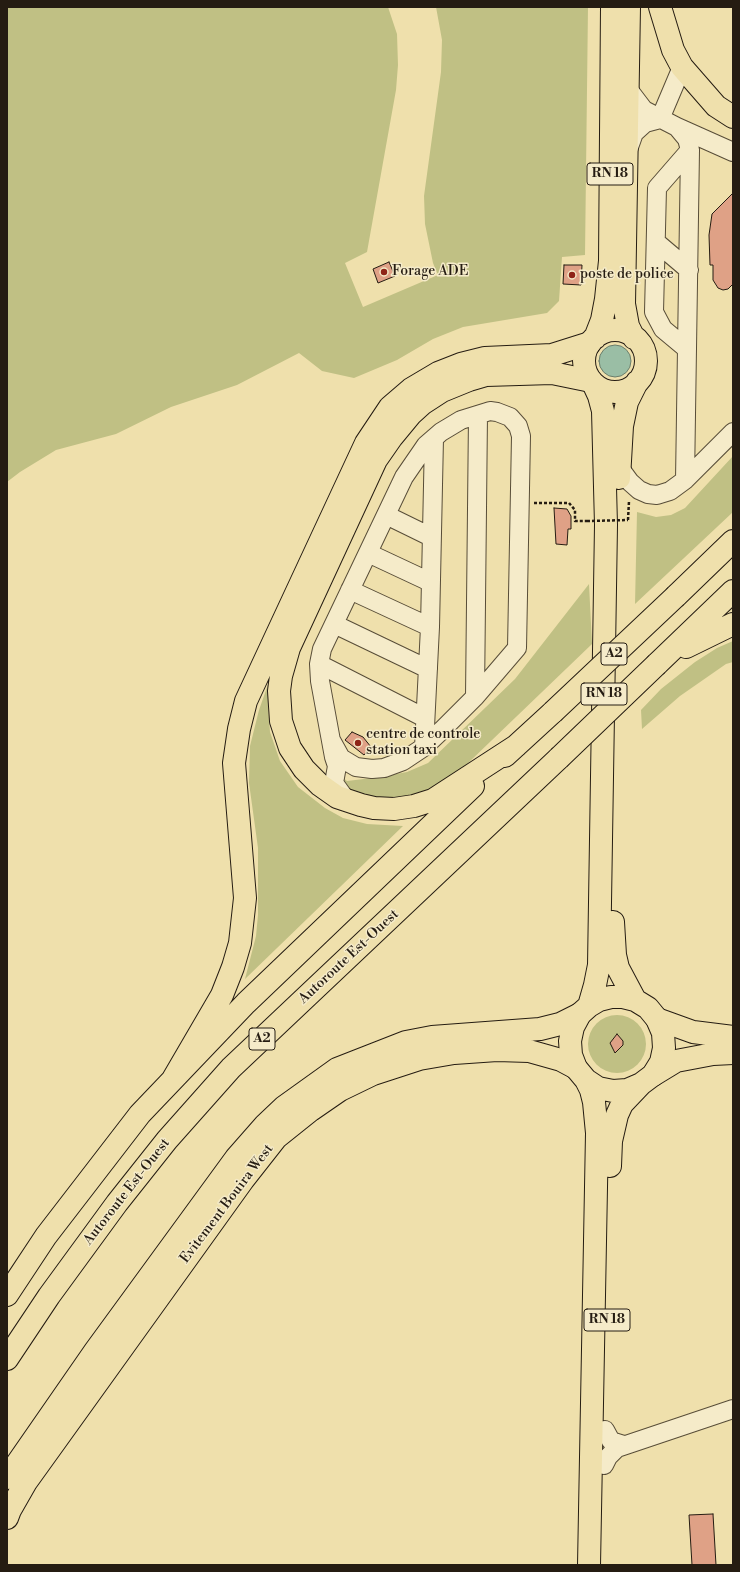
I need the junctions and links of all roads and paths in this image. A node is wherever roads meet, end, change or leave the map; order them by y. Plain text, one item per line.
1 (612, 7) edge
2 (629, 7) edge
3 (660, 7) edge
4 (682, 67) junction
5 (628, 89) junction
6 (733, 117) edge
7 (660, 119) junction
8 (676, 127) junction
9 (690, 150) junction
10 (733, 152) edge
11 (627, 153) junction
12 (656, 242) junction
13 (689, 270) junction
14 (634, 338) junction
15 (593, 341) junction
16 (687, 349) junction
17 (592, 382) junction
18 (637, 382) junction
19 (478, 415) junction
20 (733, 432) edge
21 (434, 438) junction
22 (619, 467) junction
23 (685, 480) junction
24 (629, 498) dead end
25 (520, 502) junction
26 (386, 515) junction
27 (431, 537) junction
28 (733, 541) edge
29 (368, 553) junction
30 (430, 582) junction
31 (350, 590) junction
32 (733, 591) edge
33 (334, 624) junction
34 (733, 624) edge
35 (430, 627) junction
36 (319, 664) junction
37 (657, 664) junction
38 (428, 669) junction
39 (475, 697) junction
40 (425, 718) junction
41 (516, 746) junction
42 (424, 747) junction
43 (333, 749) junction
44 (304, 769) junction
45 (347, 801) junction
46 (635, 1000) junction
47 (584, 1010) junction
48 (657, 1019) junction
49 (733, 1037) edge
50 (733, 1053) edge
51 (581, 1074) junction
52 (173, 1079) junction
53 (647, 1080) junction
54 (7, 1294) edge
55 (7, 1359) edge
56 (733, 1409) edge
57 (605, 1430) junction
58 (624, 1445) junction
59 (604, 1465) junction
60 (7, 1478) edge
61 (7, 1518) edge
62 (589, 1565) edge
63 (602, 1565) edge

1 - 15 main road, RN 18
2 - 5 main road, RN 18
3 - 4 main road
4 - 6 main road
4 - 7 street
5 - 7 street
5 - 11 main road, RN 18
7 - 8 street
7 - 11 street
8 - 9 street
8 - 10 street
9 - 12 street
9 - 13 street
11 - 14 main road, RN 18
12 - 13 street
12 - 16 street
13 - 16 street
14 - 15 main road
14 - 18 main road
15 - 17 main road
15 - 52 main road
16 - 23 street
17 - 18 main road
17 - 44 main road
17 - 47 main road, RN 18
18 - 22 main road, RN 18
19 - 21 street
19 - 25 street
19 - 39 street
20 - 23 street
21 - 26 street
21 - 27 street
22 - 23 street
22 - 46 main road, RN 18
24 - 25 path, bridge
25 - 39 street
26 - 27 street
26 - 29 street
27 - 30 street
28 - 41 main road, A2, bridge
29 - 30 street
29 - 31 street
30 - 35 street
31 - 33 street
31 - 35 street
32 - 37 main road, Autoroute Est-Ouest / A2
33 - 36 street
33 - 38 street
34 - 37 main road
35 - 38 street
36 - 40 street
36 - 43 street
37 - 55 main road, Autoroute Est-Ouest / A2, bridge
38 - 40 street
39 - 42 street
40 - 42 street
41 - 45 main road
41 - 52 main road, A2
42 - 43 street
43 - 44 street
43 - 45 street
44 - 45 main road
46 - 47 main road
46 - 48 main road
47 - 51 main road
47 - 60 main road, Evitement Bouira West
48 - 49 main road
48 - 53 main road
50 - 53 main road
51 - 53 main road
51 - 61 main road, Evitement Bouira West
51 - 62 main road, RN 18
52 - 54 main road, A2
53 - 57 main road, RN 18
56 - 58 street
57 - 58 street
57 - 59 main road, RN 18
58 - 59 street
59 - 63 main road, RN 18

